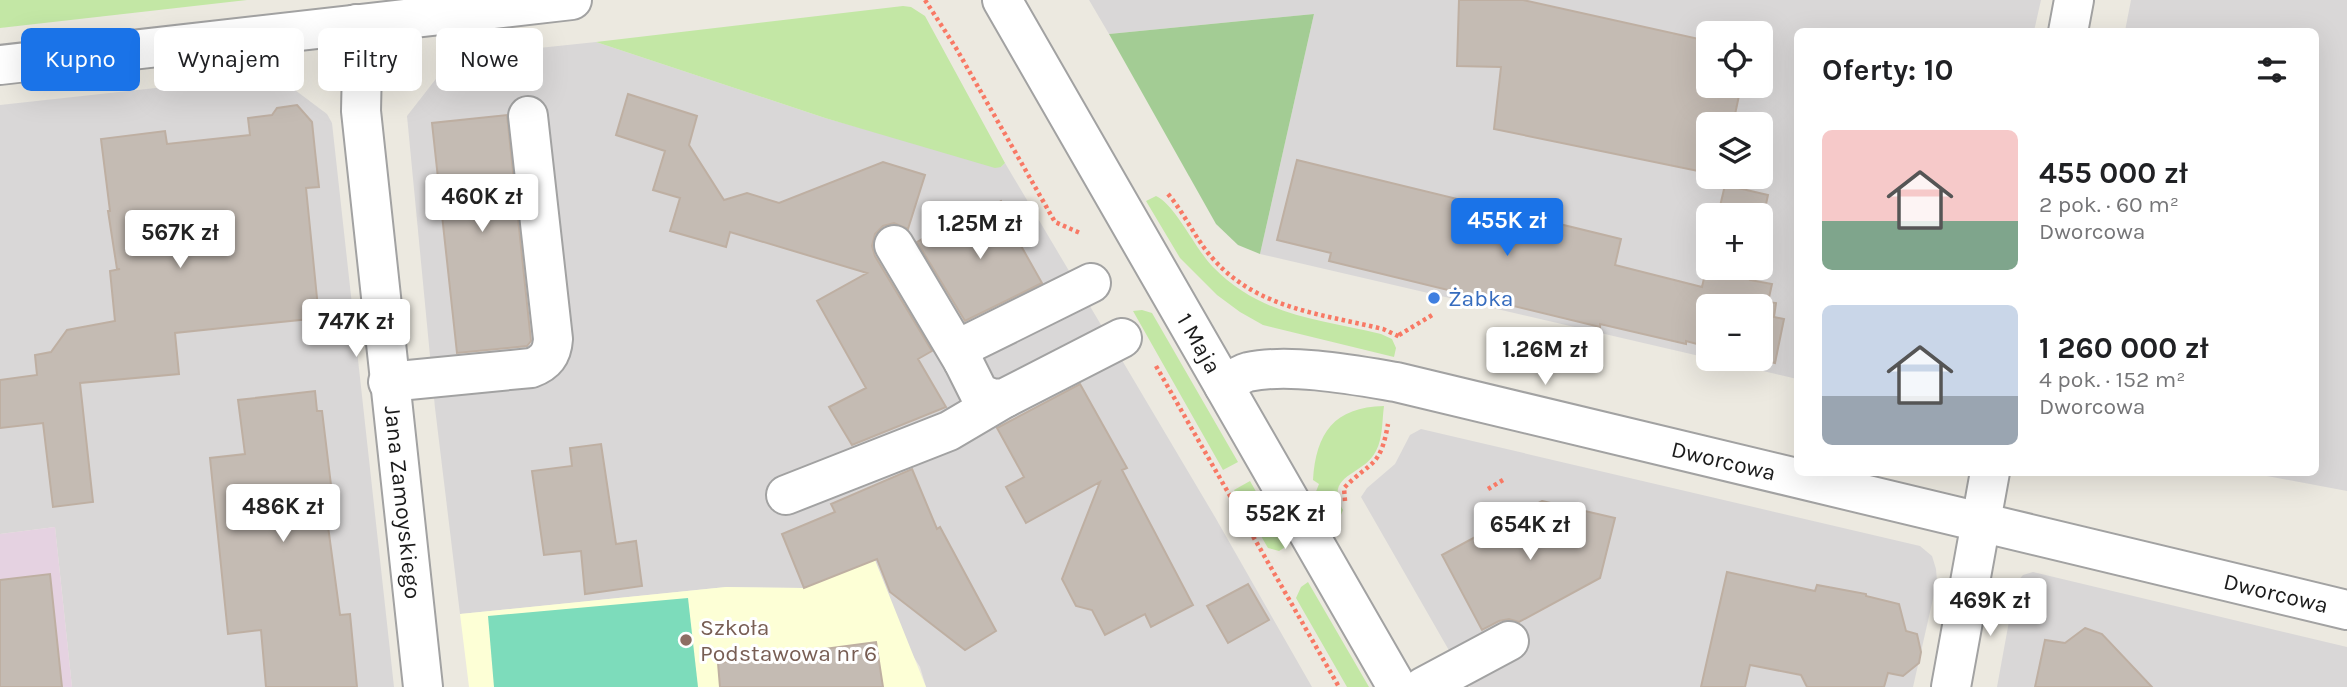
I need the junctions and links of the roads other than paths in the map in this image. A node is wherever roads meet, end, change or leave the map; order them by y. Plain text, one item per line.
1 (572, 0) edge
2 (1002, 0) edge
3 (2074, 0) edge
4 (356, 24) junction
5 (2069, 28) edge
6 (0, 65) edge
7 (528, 116) dead end
8 (894, 246) dead end
9 (1091, 283) dead end
10 (1122, 338) dead end
11 (963, 361) junction
12 (388, 382) junction
13 (1224, 386) junction
14 (1004, 398) junction
15 (1989, 476) edge
16 (786, 495) dead end
17 (1982, 524) junction
18 (2347, 610) edge
19 (1509, 640) dead end
20 (423, 687) edge
21 (1397, 687) edge
22 (1423, 687) edge
23 (1951, 687) edge

1 - 4 street
2 - 13 street, 1 Maja
3 - 5 street
4 - 6 street
4 - 12 street, Jana Zamoyskiego
7 - 12 street
8 - 11 street
9 - 11 street
10 - 14 street
11 - 14 street
12 - 20 street, Jana Zamoyskiego
13 - 17 street, Dworcowa
13 - 21 street, 1 Maja
14 - 16 street
15 - 17 street
17 - 18 street, Dworcowa
17 - 23 street
19 - 22 street

